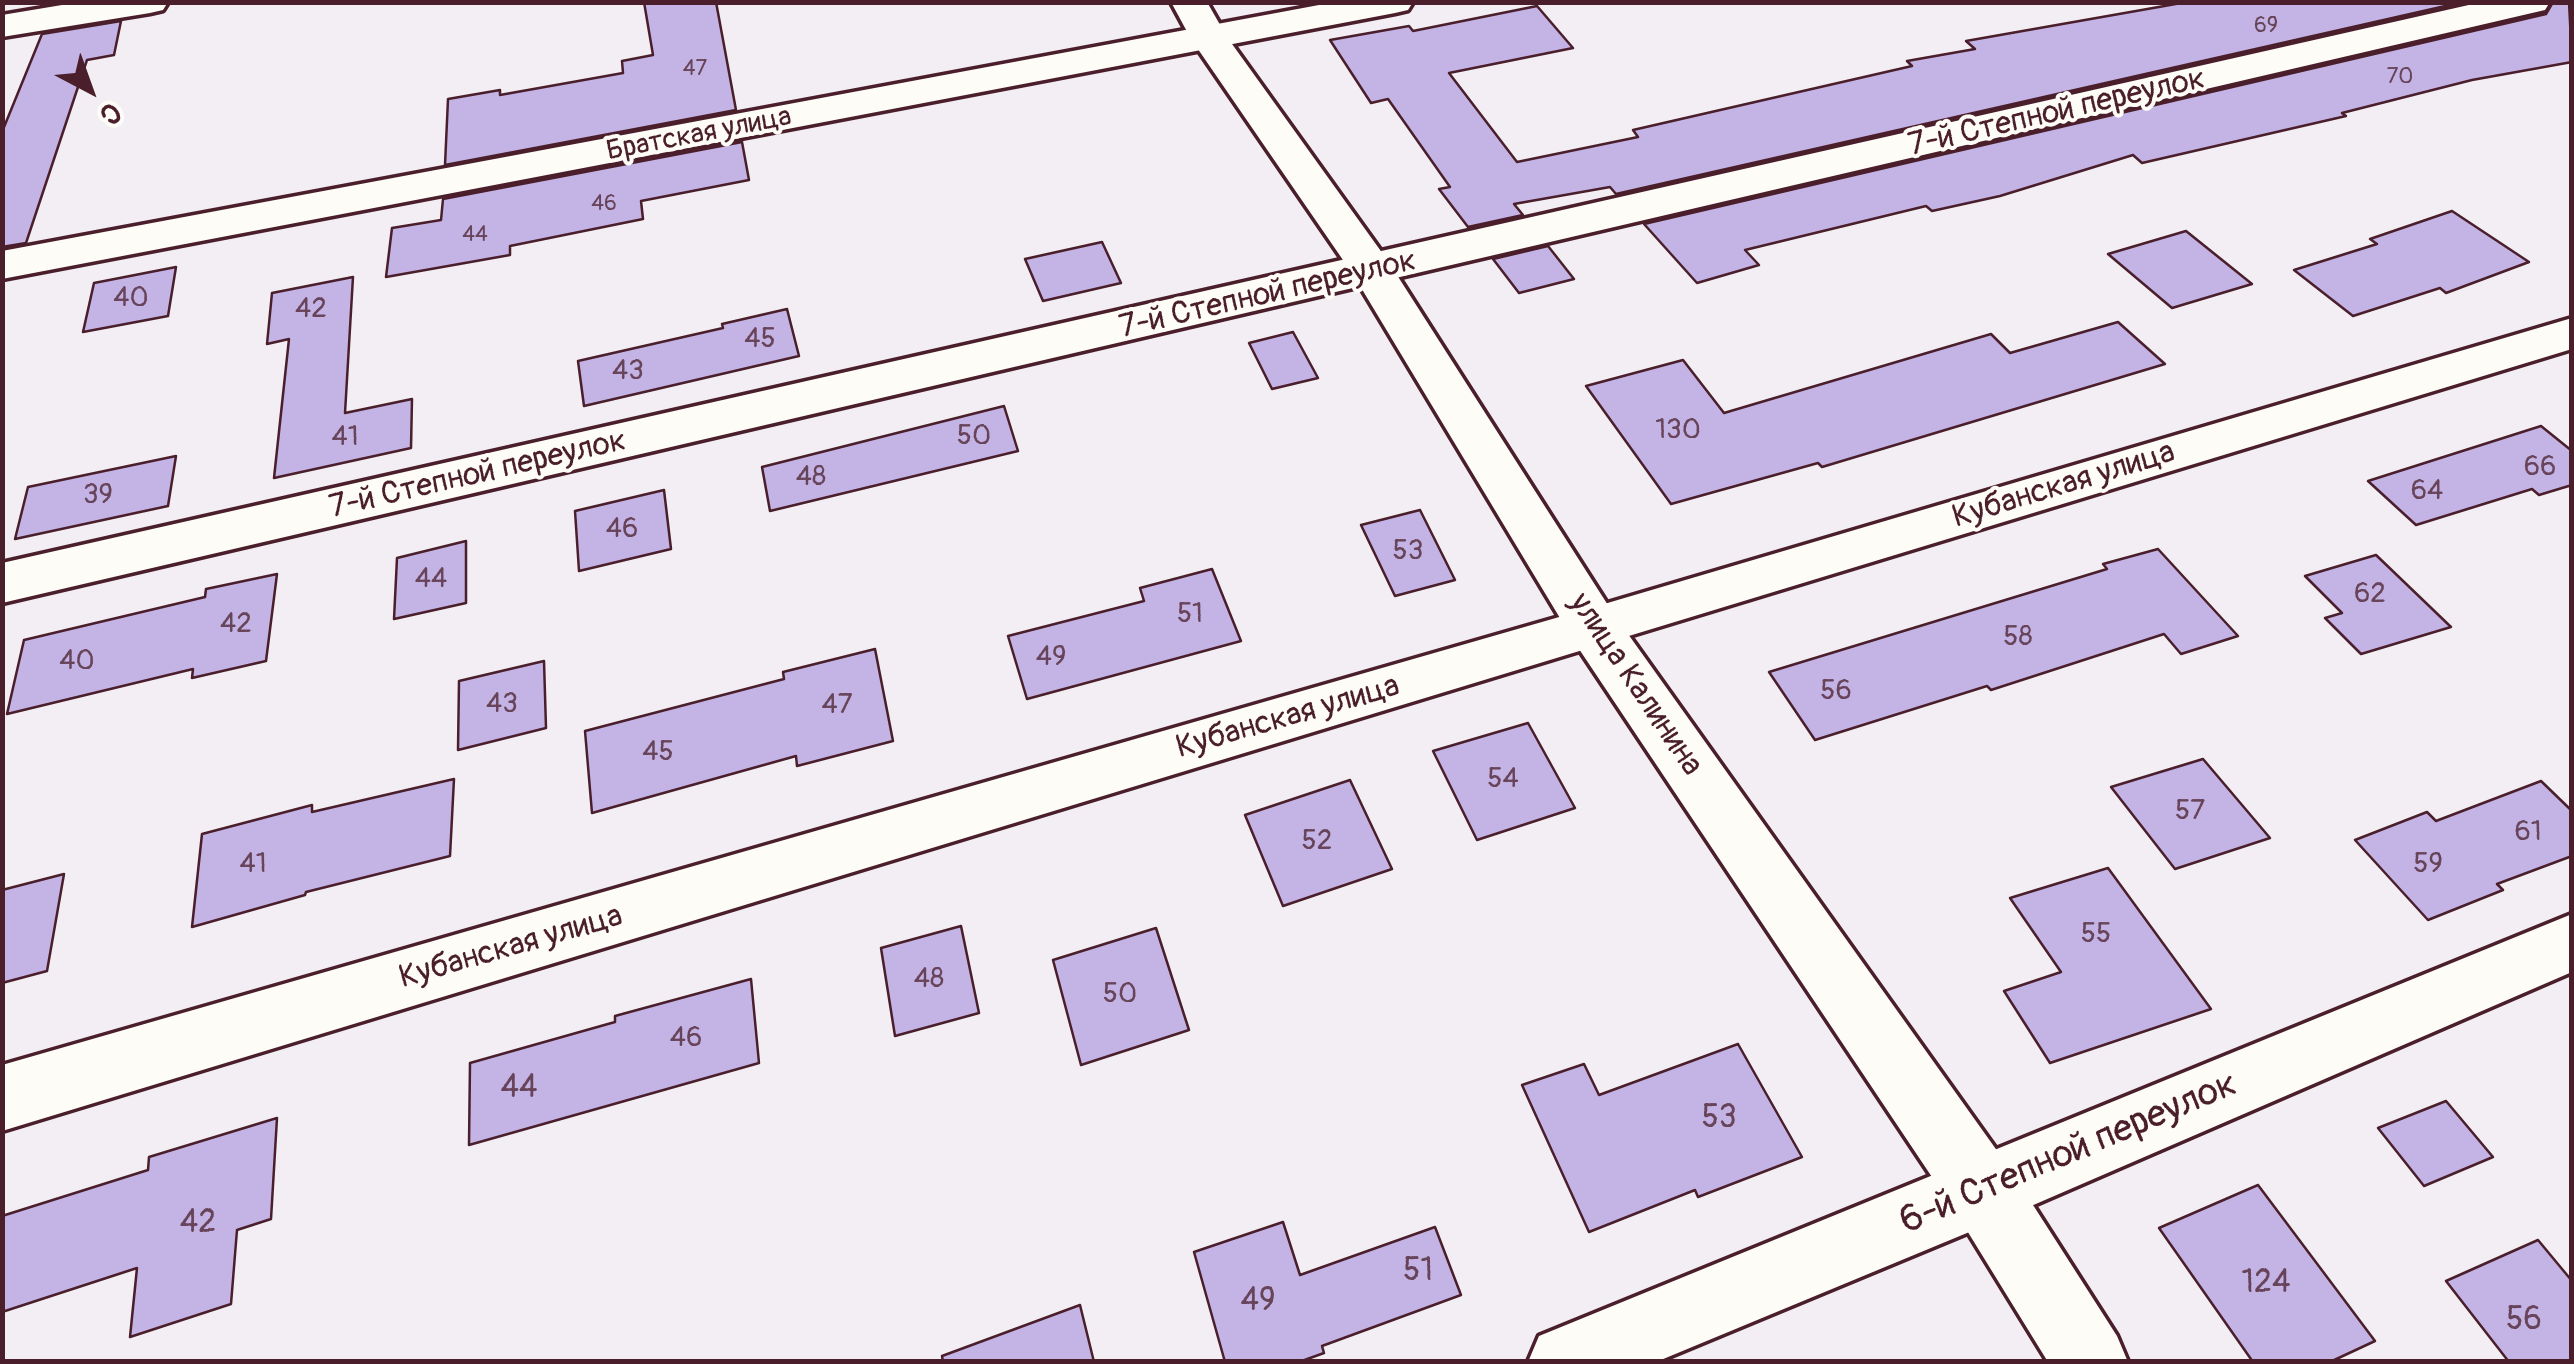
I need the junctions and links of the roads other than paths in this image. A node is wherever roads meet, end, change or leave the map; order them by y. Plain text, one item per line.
1 (150, 2) edge
2 (1395, 2) edge
3 (2532, 2) edge
4 (1199, 21) edge
5 (2, 26) edge
6 (2, 265) edge
7 (1373, 271) junction
8 (2572, 333) edge
9 (2, 583) edge
10 (1594, 628) junction
11 (2572, 942) edge
12 (2, 1098) edge
13 (1983, 1191) junction
14 (1565, 1362) edge
15 (2090, 1362) edge

1 - 5 street
2 - 4 street, Братская улица
3 - 7 street, 7-й Степной переулок
4 - 6 street, Братская улица
4 - 7 street, улица Калинина
7 - 9 street, 7-й Степной переулок
7 - 10 street, улица Калинина
8 - 10 street, Кубанская улица
10 - 12 street, Кубанская улица
10 - 13 street, улица Калинина
11 - 13 street, 6-й Степной переулок
13 - 14 street, 6-й Степной переулок
13 - 15 street, улица Калинина

